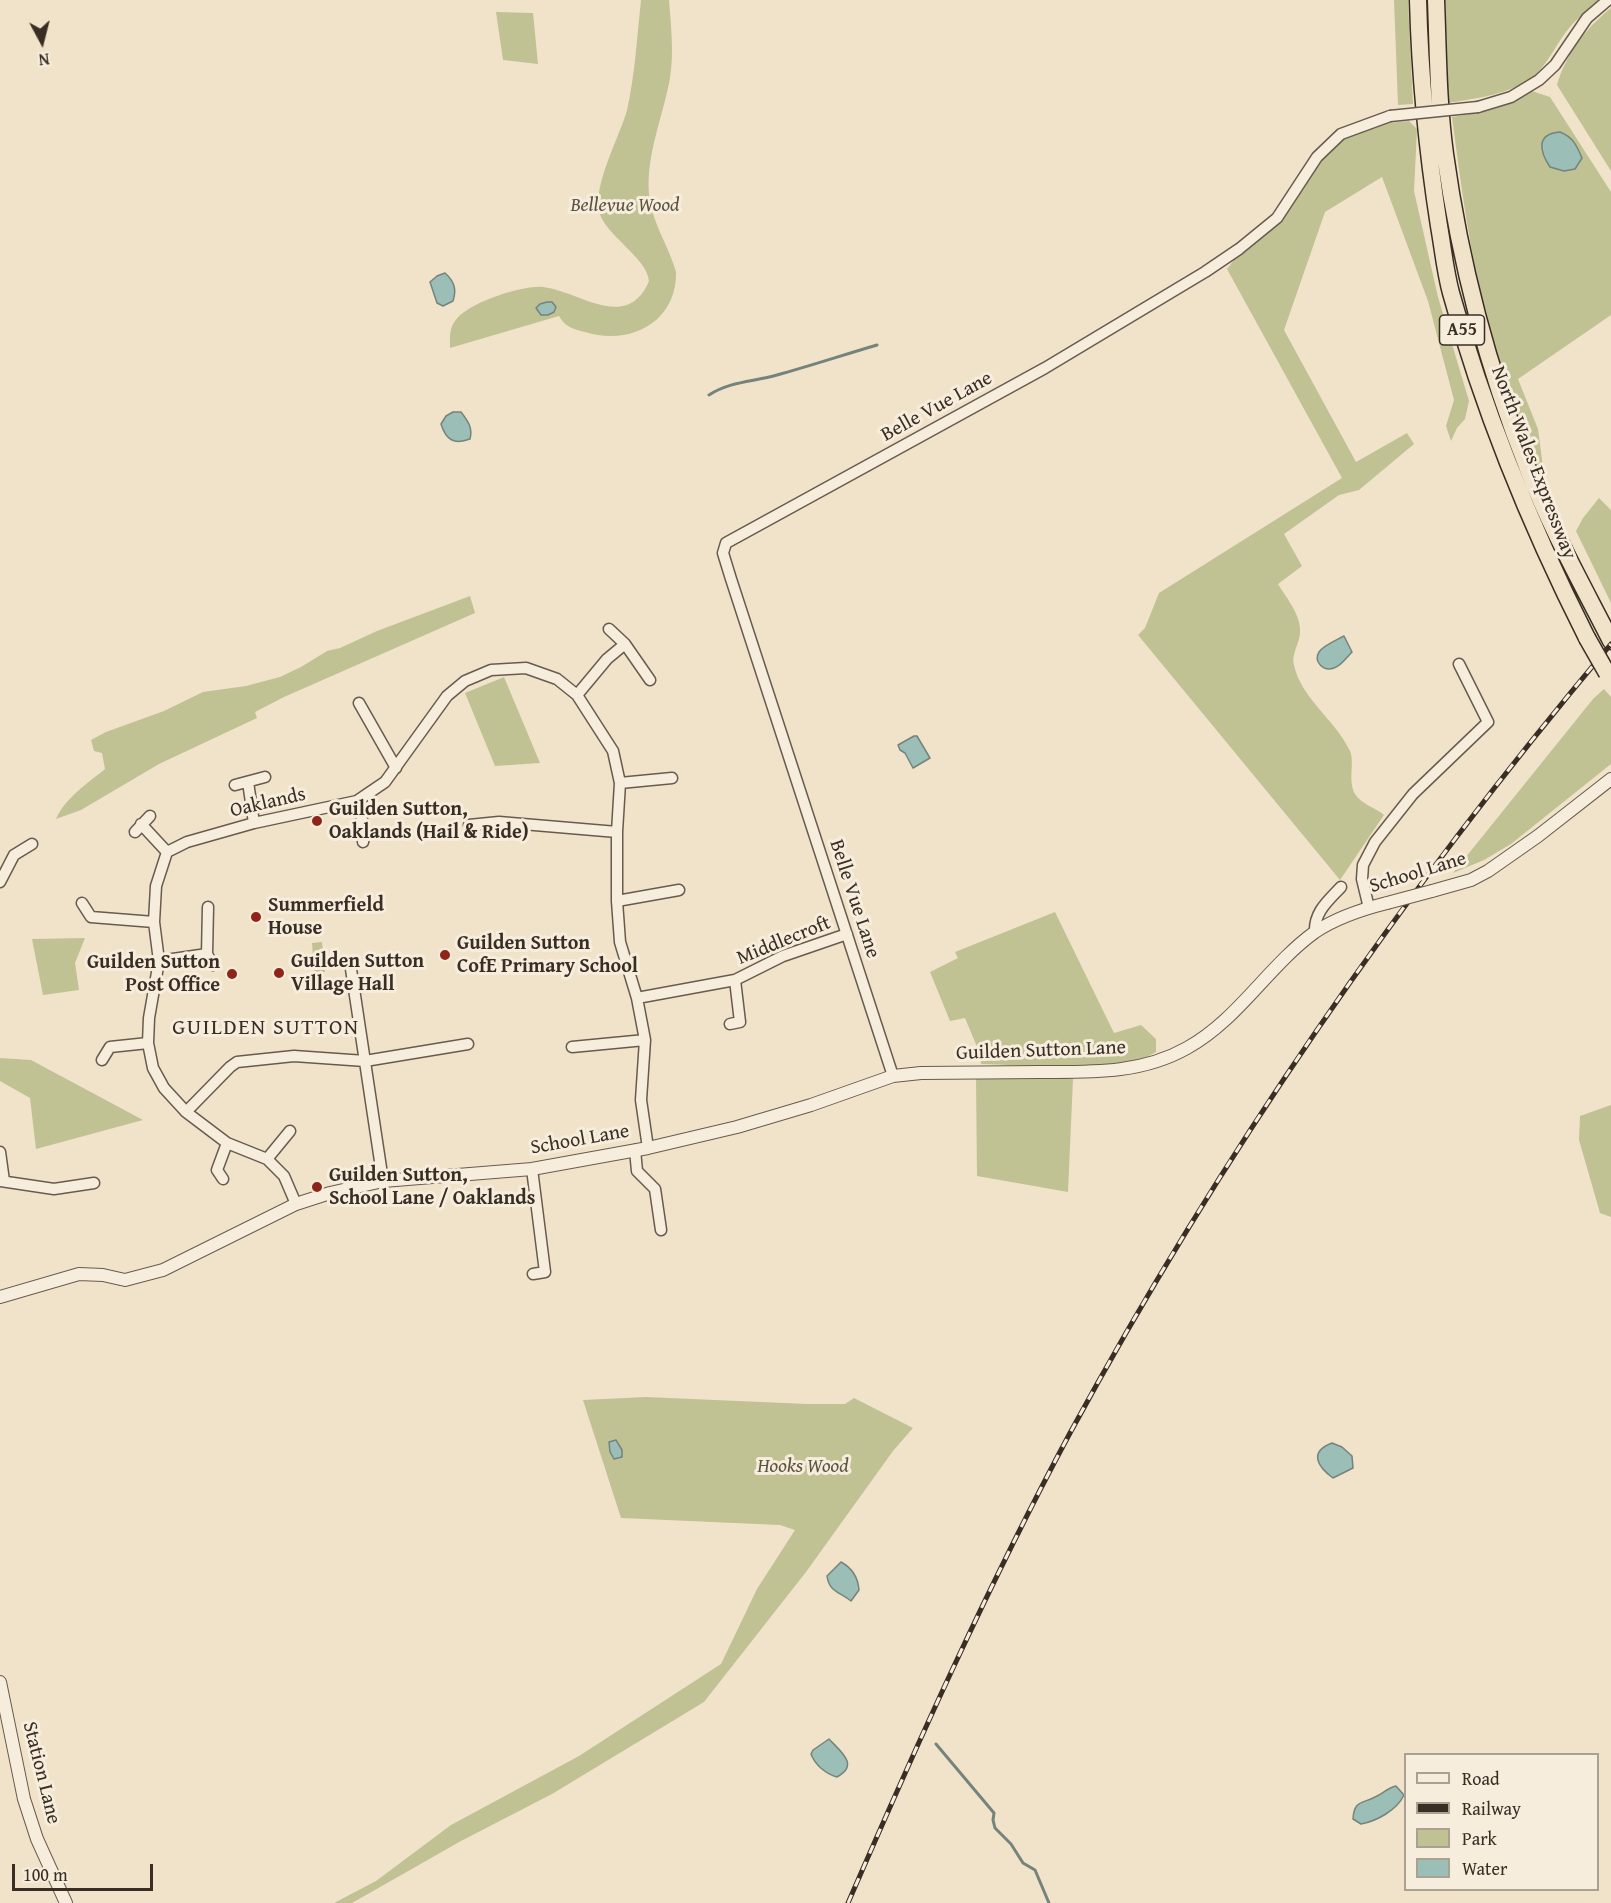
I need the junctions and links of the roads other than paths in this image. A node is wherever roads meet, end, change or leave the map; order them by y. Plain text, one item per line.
1 (1418, 0) edge
2 (1436, 0) edge
3 (1608, 0) edge
4 (609, 629) dead end
5 (1611, 641) edge
6 (625, 644) junction
7 (1459, 664) dead end
8 (1609, 677) edge
9 (650, 680) dead end
10 (577, 694) junction
11 (359, 703) dead end
12 (396, 768) junction
13 (266, 777) dead end
14 (1611, 779) edge
15 (248, 782) junction
16 (665, 782) dead end
17 (620, 783) junction
18 (235, 785) dead end
19 (357, 801) junction
20 (150, 816) dead end
21 (254, 823) junction
22 (483, 824) junction
23 (469, 825) dead end
24 (617, 832) junction
25 (483, 836) dead end
26 (363, 842) dead end
27 (32, 844) dead end
28 (167, 852) junction
29 (0, 882) edge
30 (1341, 887) dead end
31 (672, 890) dead end
32 (617, 901) junction
33 (82, 903) dead end
34 (208, 907) dead end
35 (1368, 908) junction
36 (154, 922) junction
37 (1315, 932) junction
38 (847, 934) junction
39 (207, 954) junction
40 (159, 961) junction
41 (213, 965) dead end
42 (351, 969) dead end
43 (735, 980) junction
44 (637, 998) junction
45 (730, 1024) dead end
46 (645, 1040) junction
47 (148, 1043) junction
48 (468, 1044) dead end
49 (572, 1047) dead end
50 (1187, 1048) joint
51 (102, 1060) dead end
52 (365, 1061) junction
53 (893, 1076) junction
54 (186, 1112) junction
55 (289, 1138) dead end
56 (227, 1143) junction
57 (648, 1148) junction
58 (634, 1150) junction
59 (0, 1152) edge
60 (267, 1159) junction
61 (532, 1169) junction
62 (216, 1174) dead end
63 (2, 1181) edge
64 (383, 1181) junction
65 (94, 1183) dead end
66 (296, 1204) junction
67 (661, 1230) dead end
68 (533, 1274) dead end
69 (0, 1297) edge
70 (0, 1682) edge
71 (66, 1903) edge

1 - 8 highway, North Wales Expressway / A55, bridge
2 - 5 highway, North Wales Expressway / A55
3 - 38 street, Belle Vue Lane, bridge
4 - 6 street
6 - 9 street
6 - 10 street
7 - 35 street
10 - 12 street, Oaklands
10 - 17 street, Oaklands
11 - 12 street
12 - 19 street, Oaklands
13 - 15 street
14 - 35 street, School Lane, bridge
15 - 18 street
15 - 21 street
16 - 17 street
17 - 24 street, Oaklands
19 - 21 street, Oaklands
19 - 26 street
20 - 28 street
21 - 28 street, Oaklands
22 - 23 street
22 - 24 street
22 - 25 street
24 - 32 street, Oaklands
27 - 29 street
28 - 36 street
30 - 37 street, School Lane
31 - 32 street
32 - 44 street, Oaklands
33 - 36 street
34 - 39 street
35 - 37 street, School Lane
36 - 40 street
37 - 50 street, School Lane
38 - 43 street, Middlecroft
38 - 53 street, Belle Vue Lane
39 - 40 street
39 - 41 street
40 - 47 street
42 - 52 street
43 - 44 street, Middlecroft
43 - 45 street, Middlecroft
44 - 46 street, Oaklands
46 - 49 street
46 - 57 street, Oaklands
47 - 51 street
47 - 54 street
48 - 52 street
50 - 53 street, Guilden Sutton Lane
52 - 54 street
52 - 64 street
53 - 57 street, School Lane
54 - 56 street
55 - 60 street
56 - 60 street
56 - 62 street
57 - 58 street, School Lane
58 - 61 street, School Lane
58 - 67 street
59 - 63 street
60 - 66 street
61 - 64 street, School Lane
61 - 68 street
63 - 65 street
64 - 66 street, School Lane
66 - 69 street, School Lane
70 - 71 street, Station Lane

